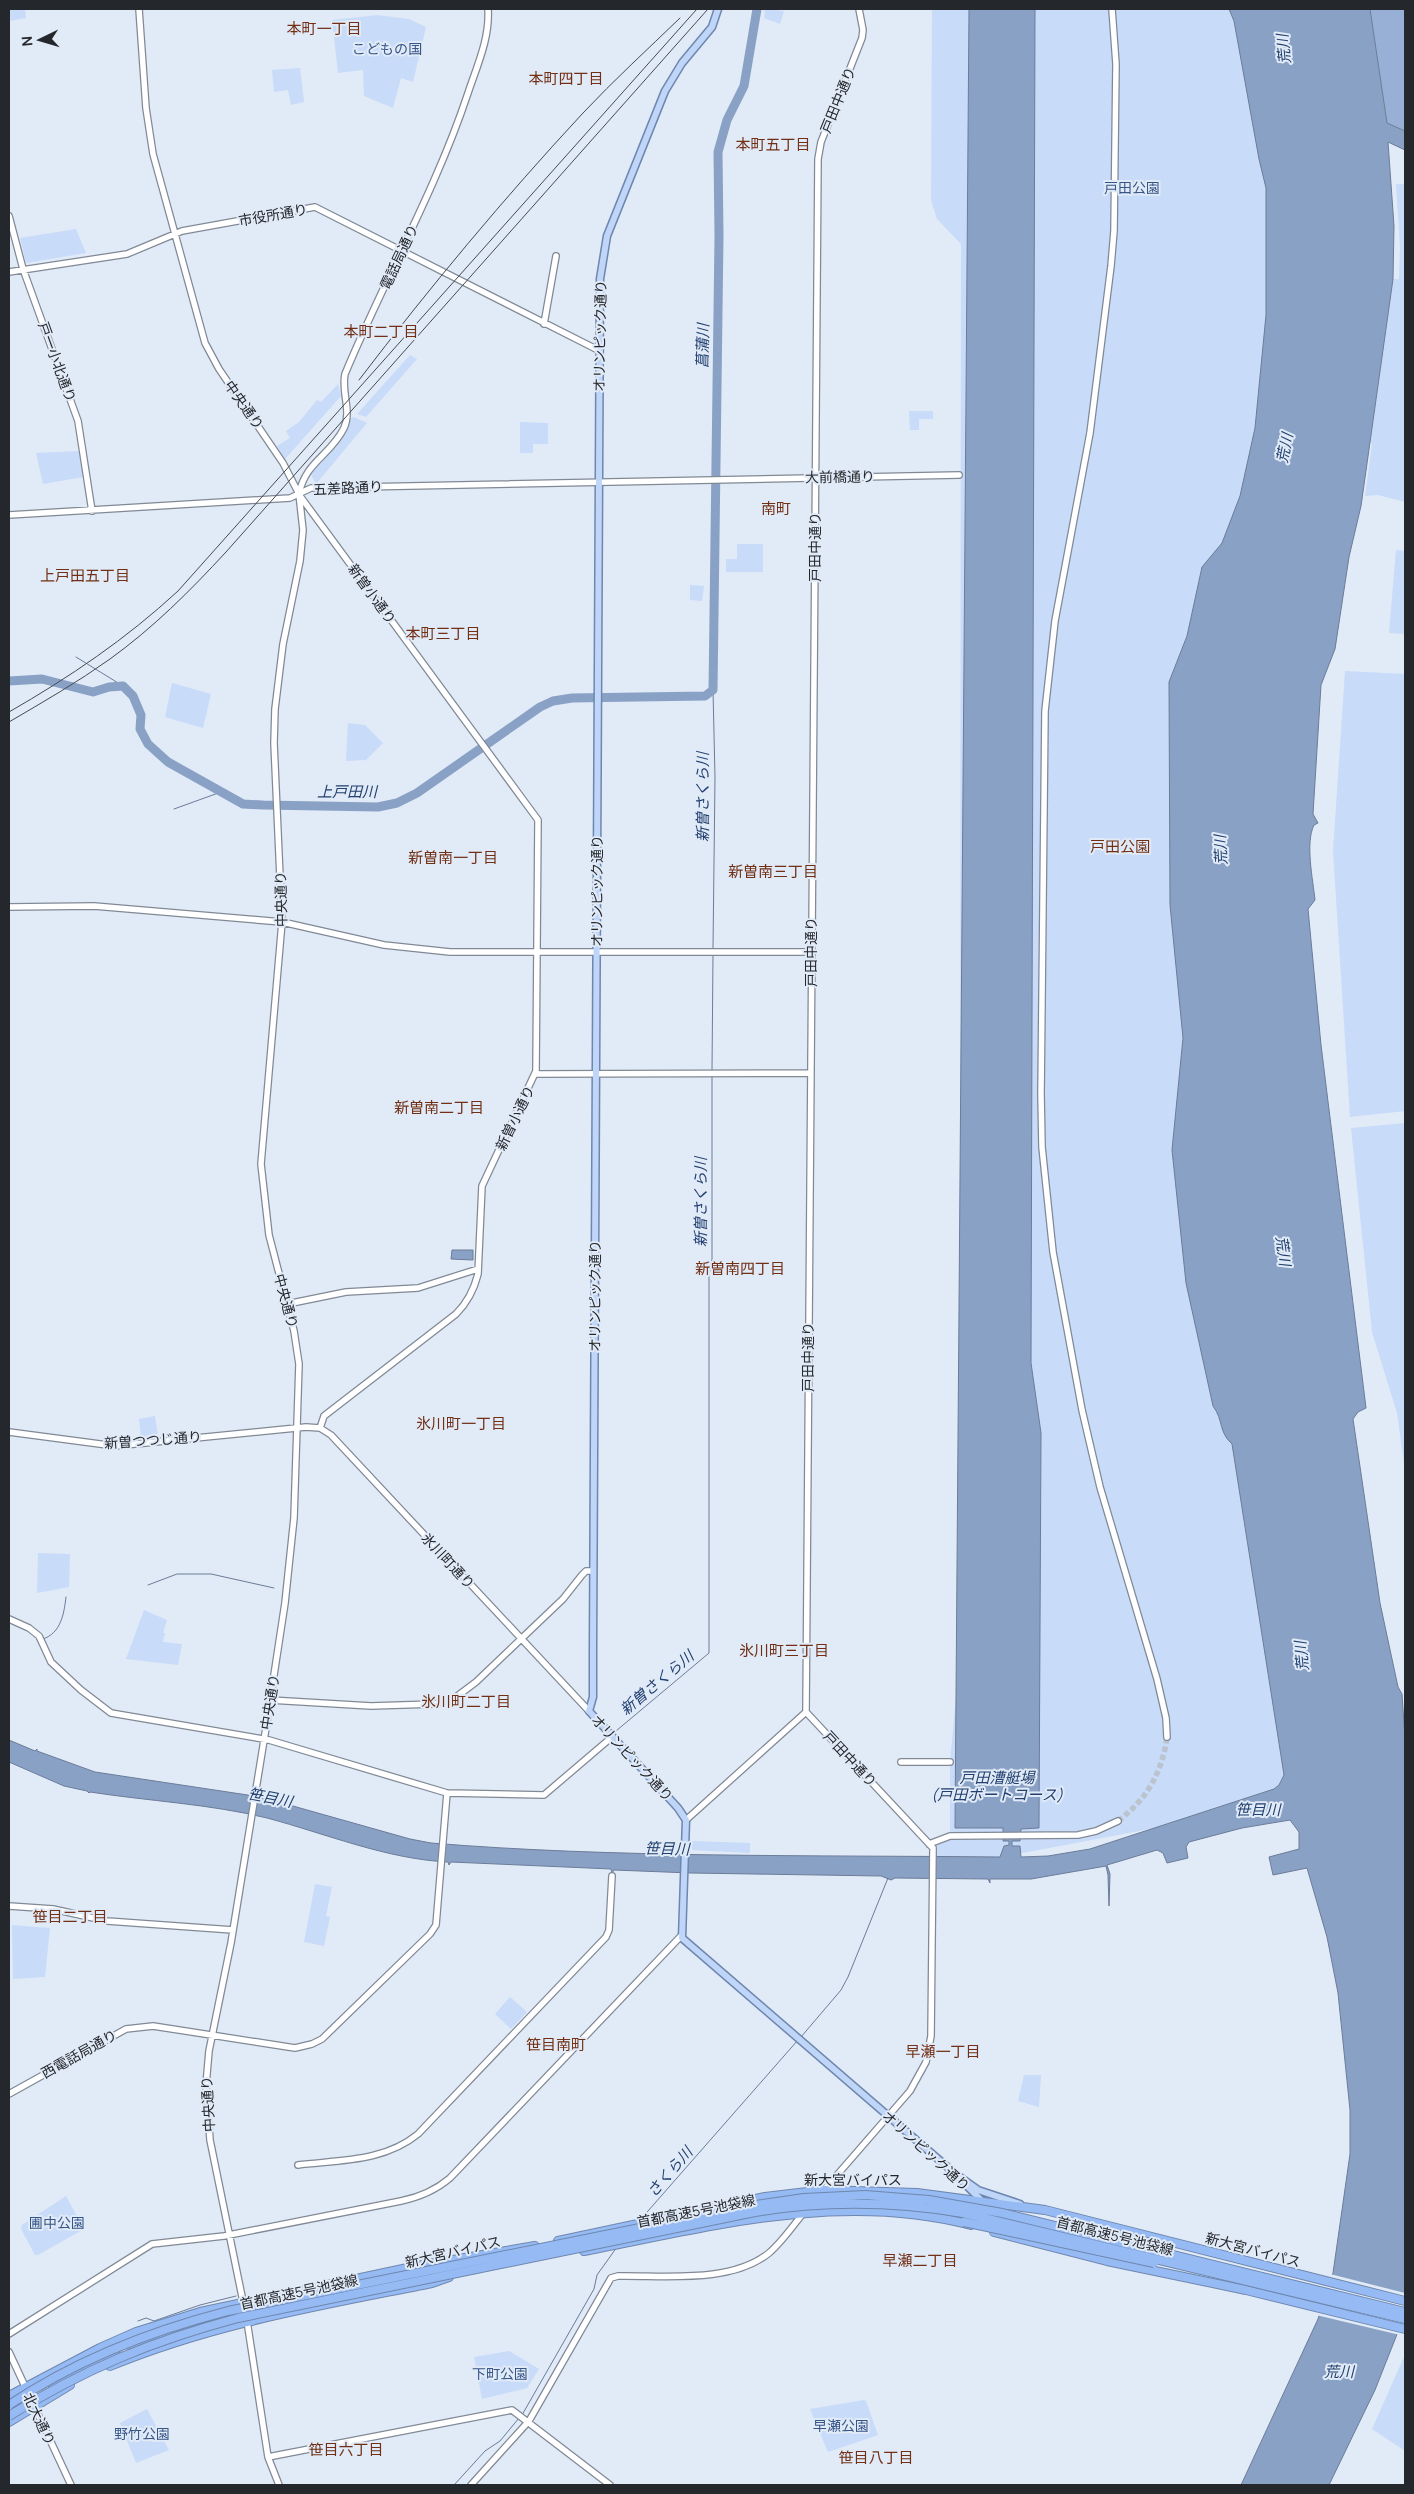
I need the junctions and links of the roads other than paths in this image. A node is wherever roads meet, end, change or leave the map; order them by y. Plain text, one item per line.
1 (139, 9) edge
2 (488, 9) edge
3 (718, 9) edge
4 (859, 9) edge
5 (1112, 9) edge
6 (9, 216) edge
7 (175, 235) junction
8 (402, 251) junction
9 (556, 256) dead end
10 (23, 269) junction
11 (9, 272) edge
12 (544, 324) junction
13 (600, 351) junction
14 (960, 475) dead end
15 (815, 478) junction
16 (599, 482) junction
17 (299, 494) junction
18 (92, 511) junction
19 (9, 516) edge
20 (9, 907) edge
21 (282, 922) junction
22 (537, 952) junction
23 (811, 952) junction
24 (597, 953) junction
25 (596, 1073) junction
26 (810, 1073) junction
27 (536, 1074) junction
28 (478, 1269) junction
29 (287, 1304) junction
30 (298, 1428) junction
31 (320, 1428) junction
32 (9, 1432) edge
33 (593, 1571) junction
34 (9, 1619) edge
35 (521, 1640) junction
36 (270, 1700) junction
37 (589, 1712) junction
38 (806, 1712) junction
39 (612, 1737) junction
40 (1167, 1737) tunnel mouth
41 (264, 1740) junction
42 (902, 1762) dead end
43 (950, 1762) dead end
44 (447, 1793) junction
45 (686, 1820) junction
46 (1118, 1821) tunnel mouth
47 (929, 1844) junction
48 (612, 1876) dead end
49 (9, 1906) edge
50 (233, 1930) junction
51 (681, 1936) junction
52 (213, 2034) junction
53 (9, 2094) edge
54 (888, 2116) junction
55 (298, 2165) dead end
56 (952, 2171) junction
57 (824, 2190) junction
58 (933, 2195) junction
59 (981, 2200) junction
60 (1023, 2206) junction
61 (803, 2212) junction
62 (935, 2217) junction
63 (229, 2235) junction
64 (535, 2246) junction
65 (1057, 2249) junction
66 (1228, 2272) junction
67 (453, 2276) junction
68 (243, 2301) junction
69 (1405, 2302) edge
70 (1405, 2312) edge
71 (227, 2316) dead end
72 (1405, 2319) edge
73 (247, 2321) junction
74 (1405, 2329) edge
75 (9, 2334) edge
76 (132, 2334) junction
77 (106, 2345) junction
78 (134, 2346) tunnel mouth
79 (9, 2352) edge
80 (114, 2353) tunnel mouth
81 (140, 2354) junction
82 (115, 2364) junction
83 (52, 2384) tunnel mouth
84 (24, 2387) junction
85 (9, 2396) edge
86 (9, 2405) edge
87 (33, 2408) junction
88 (9, 2416) edge
89 (528, 2420) junction
90 (9, 2422) edge
91 (268, 2457) junction
92 (70, 2485) edge
93 (279, 2485) edge
94 (471, 2485) edge
95 (610, 2485) edge

1 - 7 street, 中央通り
2 - 8 street, 電話局通り
3 - 13 main road, オリンピック通り
4 - 15 street, 戸田中通り
5 - 40 street
6 - 10 street, 戸一小北通り
7 - 8 street, 市役所通り
7 - 10 street, 市役所通り
7 - 17 street, 中央通り
8 - 12 street, 市役所通り
8 - 17 street, 電話局通り
9 - 12 street
10 - 11 street, 市役所通り
10 - 18 street, 戸一小北通り
12 - 13 street, 市役所通り
13 - 16 main road, オリンピック通り
14 - 15 street, 大前橋通り
15 - 16 street, 大前橋通り
15 - 23 street, 戸田中通り
16 - 17 street, 五差路通り
16 - 24 main road, オリンピック通り
17 - 18 street, 五差路通り
17 - 21 street, 中央通り
17 - 22 street, 新曽小通り
18 - 19 street, 五差路通り
20 - 21 street
21 - 22 street
21 - 29 street, 中央通り
22 - 24 street
22 - 27 street, 新曽小通り
23 - 24 street
23 - 26 street, 戸田中通り
24 - 25 main road, オリンピック通り
25 - 26 street
25 - 27 street
25 - 33 main road, オリンピック通り
26 - 38 street, 戸田中通り
27 - 28 street, 新曽小通り
28 - 29 street
28 - 31 street, 新曽小通り
29 - 30 street, 中央通り
30 - 31 street
30 - 32 street, 新曽つつじ通り
30 - 36 street, 中央通り
31 - 35 street, 氷川町通り
33 - 35 street
33 - 37 main road, オリンピック通り
34 - 41 street
35 - 36 street
35 - 37 street, 氷川町通り
36 - 41 street, 中央通り
37 - 39 main road, オリンピック通り
38 - 45 street
38 - 47 street, 戸田中通り
39 - 44 street
39 - 45 main road, オリンピック通り
41 - 44 street
41 - 50 street, 中央通り
42 - 43 street
44 - 52 street, 西電話局通り
45 - 51 main road
46 - 47 street
47 - 54 street, 戸田中通り
48 - 55 street
49 - 50 street
50 - 52 street, 中央通り
51 - 54 main road, オリンピック通り
51 - 63 street
52 - 53 street, 西電話局通り
52 - 63 street, 中央通り
54 - 56 main road, オリンピック通り
54 - 57 street
56 - 59 main road, オリンピック通り
56 - 60 main road
57 - 58 highway, 新大宮バイパス
57 - 61 street
57 - 64 highway, 新大宮バイパス
58 - 59 highway, 新大宮バイパス
58 - 66 highway, bridge
59 - 60 highway, 新大宮バイパス
59 - 65 main road, オリンピック通り
60 - 69 highway, 新大宮バイパス
61 - 62 highway, 新大宮バイパス
61 - 67 highway, 新大宮バイパス
61 - 89 street
62 - 65 highway, 新大宮バイパス
62 - 66 highway, bridge
63 - 68 street, 中央通り
63 - 75 street
64 - 67 highway, 新大宮バイパス
64 - 68 highway
65 - 74 highway, 新大宮バイパス
66 - 70 highway, 首都高速5号池袋線, bridge
66 - 72 highway, 首都高速5号池袋線, bridge
66 - 86 highway, 首都高速5号池袋線, bridge
66 - 88 highway, 首都高速5号池袋線, bridge
67 - 73 highway
68 - 73 street, 中央通り
68 - 76 highway
71 - 78 highway
73 - 81 highway
73 - 91 street, 中央通り
76 - 77 highway
76 - 81 highway
77 - 82 highway
77 - 84 highway
79 - 84 street, 北大通り
80 - 83 highway
81 - 82 highway
82 - 87 highway
84 - 85 highway
84 - 87 street, 北大通り
87 - 90 highway
87 - 92 street, 北大通り
89 - 91 street
89 - 94 street
89 - 95 street
91 - 93 street, 中央通り

